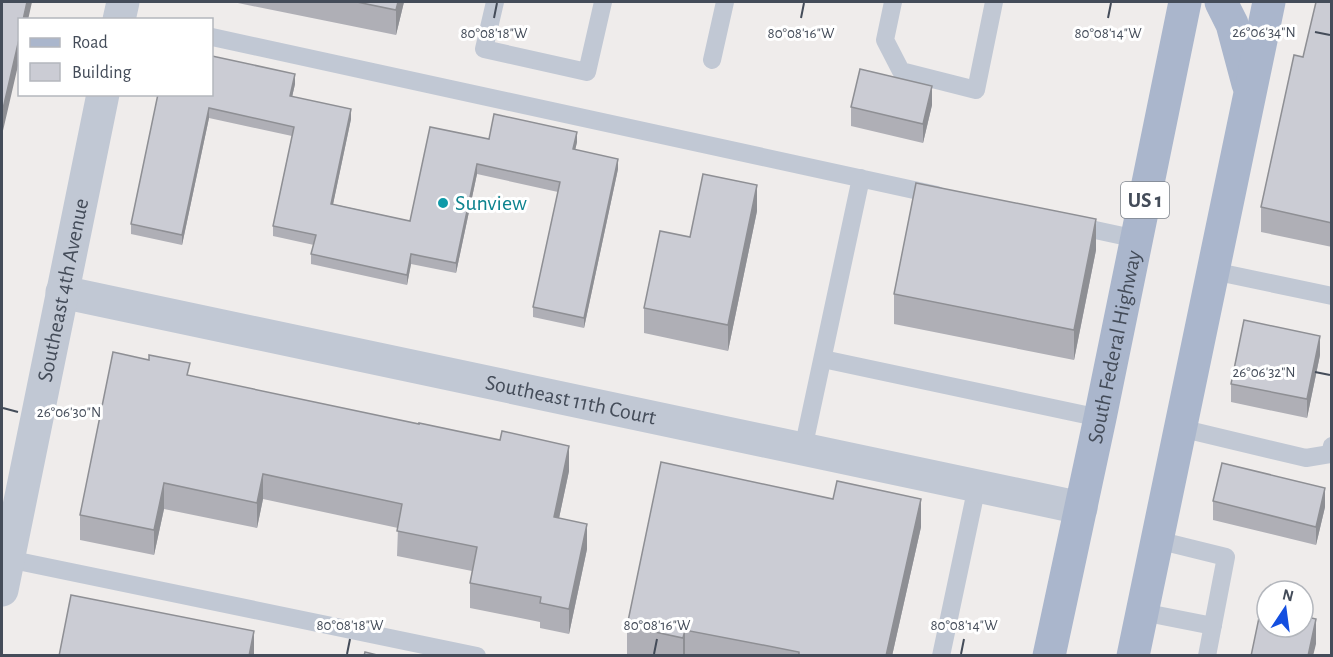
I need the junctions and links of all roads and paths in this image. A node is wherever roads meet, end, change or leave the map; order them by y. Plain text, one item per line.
1 (495, 2) edge
2 (603, 2) edge
3 (725, 2) edge
4 (893, 2) edge
5 (994, 2) edge
6 (1185, 2) edge
7 (1221, 2) edge
8 (1269, 2) edge
9 (213, 37) edge
10 (712, 60) dead end
11 (1250, 92) junction
12 (103, 96) edge
13 (861, 178) junction
14 (953, 199) edge
15 (1058, 222) edge
16 (1137, 238) junction
17 (1213, 271) junction
18 (62, 292) junction
19 (1332, 296) edge
20 (823, 359) junction
21 (1100, 418) junction
22 (1180, 428) junction
23 (803, 449) junction
24 (1331, 450) edge
25 (977, 486) junction
26 (1081, 508) junction
27 (1157, 540) junction
28 (5, 575) edge
29 (1142, 612) junction
30 (1213, 626) junction
31 (477, 656) edge
32 (941, 656) edge
33 (1049, 656) edge
34 (1133, 656) edge
35 (1207, 656) edge

1 - 2 lane
3 - 10 lane
4 - 5 lane
6 - 16 main road, South Federal Highway / US 1
7 - 11 main road
8 - 11 main road
9 - 13 lane
11 - 17 main road
12 - 18 street, Southeast 4th Avenue
13 - 14 lane
13 - 20 lane
15 - 16 lane
16 - 21 main road, South Federal Highway / US 1
17 - 19 lane
17 - 22 main road
18 - 23 street, Southeast 11th Court
18 - 28 street, Southeast 4th Avenue
20 - 21 lane
20 - 23 lane
21 - 26 main road, South Federal Highway / US 1
22 - 24 lane
22 - 27 main road
23 - 25 street, Southeast 11th Court
25 - 26 street, Southeast 11th Court
25 - 32 lane
26 - 33 main road, South Federal Highway / US 1
27 - 29 main road
27 - 30 lane
28 - 31 lane
29 - 30 lane
29 - 34 main road
30 - 35 lane

